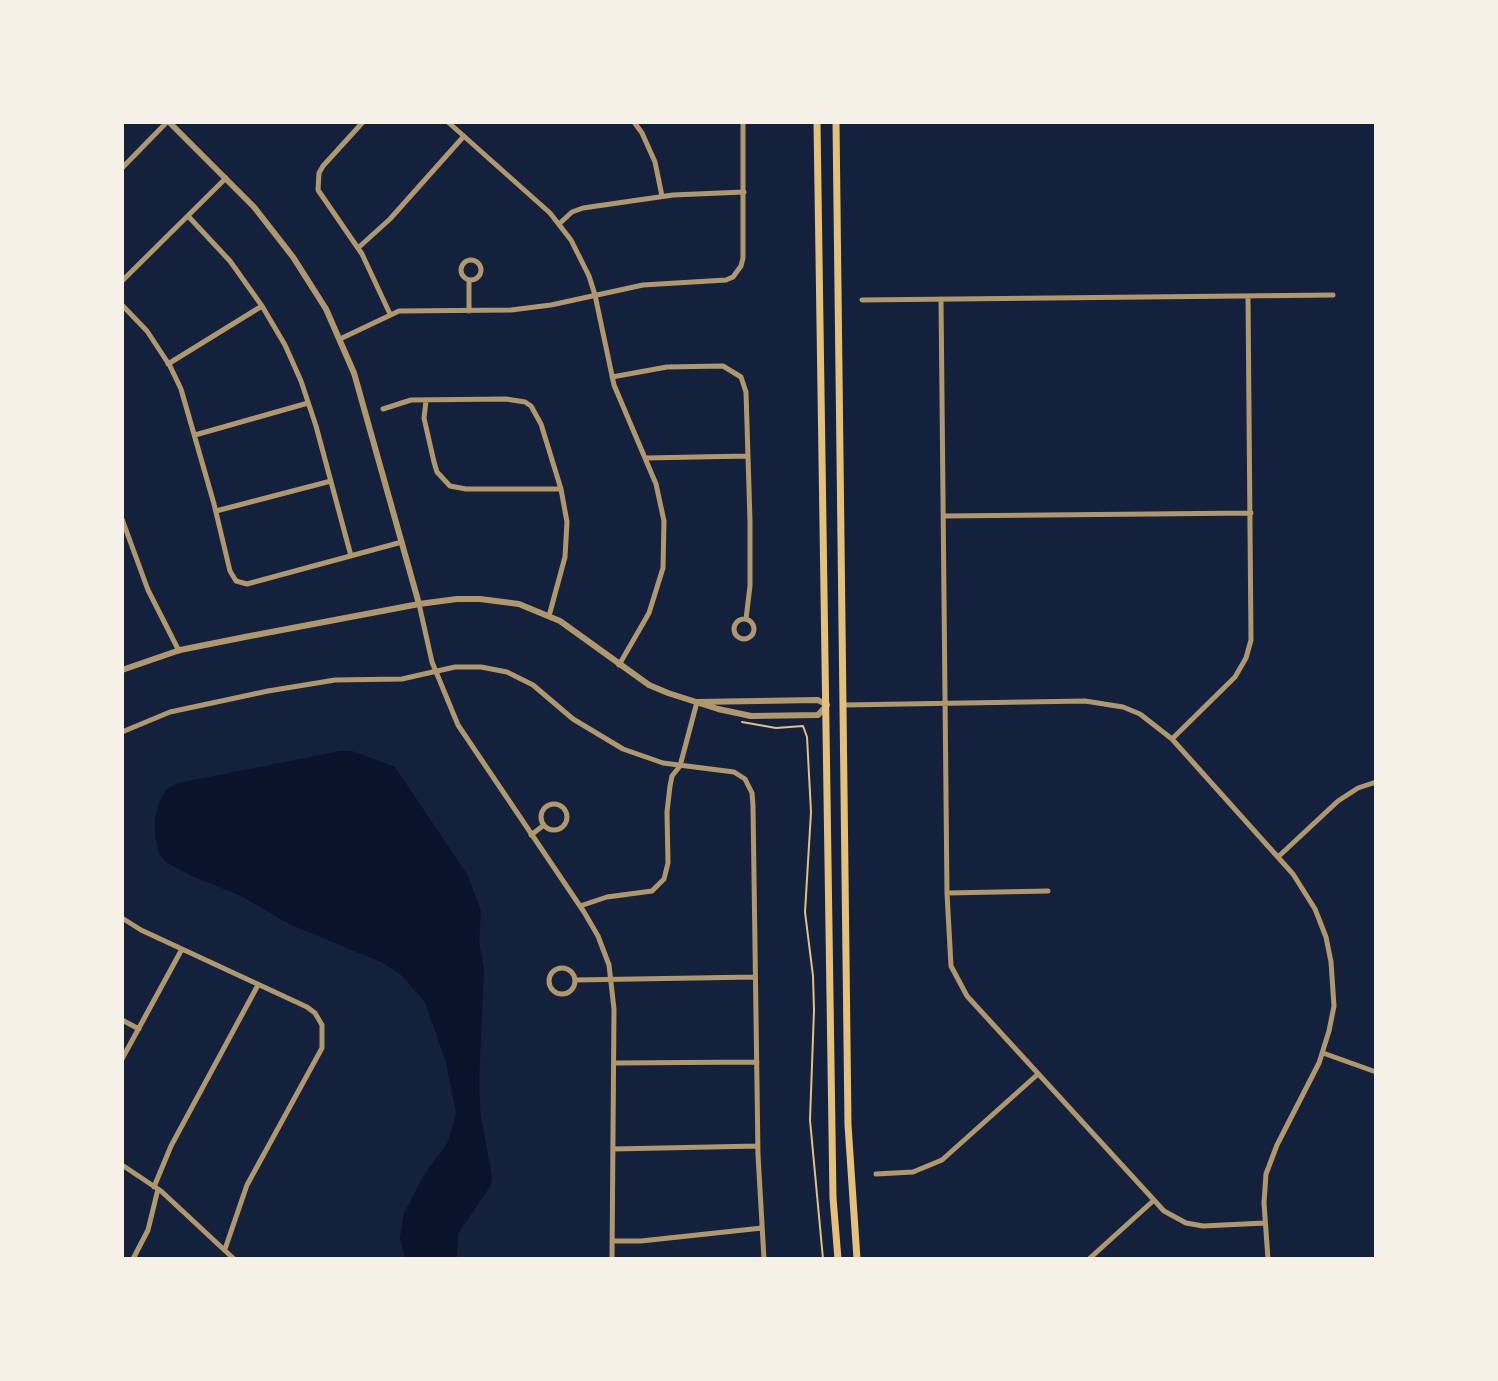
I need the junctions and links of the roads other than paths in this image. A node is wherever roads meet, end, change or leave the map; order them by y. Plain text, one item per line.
1 (168, 122) edge
2 (363, 122) edge
3 (448, 122) edge
4 (634, 122) edge
5 (743, 122) edge
6 (817, 122) edge
7 (836, 122) edge
8 (464, 136) junction
9 (122, 168) edge
10 (226, 178) junction
11 (744, 192) junction
12 (662, 196) junction
13 (188, 216) junction
14 (559, 224) junction
15 (358, 248) junction
16 (469, 280) junction
17 (122, 281) edge
18 (595, 295) junction
19 (1333, 295) dead end
20 (1248, 296) junction
21 (941, 299) junction
22 (862, 300) dead end
23 (122, 305) edge
24 (262, 306) junction
25 (469, 312) junction
26 (390, 314) junction
27 (340, 339) junction
28 (168, 364) junction
29 (612, 377) junction
30 (426, 401) junction
31 (308, 403) junction
32 (383, 409) dead end
33 (195, 435) junction
34 (748, 456) junction
35 (646, 458) junction
36 (331, 481) junction
37 (561, 489) junction
38 (216, 511) junction
39 (1251, 513) junction
40 (944, 516) junction
41 (122, 519) edge
42 (402, 542) junction
43 (351, 556) junction
44 (419, 604) junction
45 (549, 616) junction
46 (746, 619) junction
47 (179, 651) junction
48 (619, 665) junction
49 (122, 670) edge
50 (434, 671) junction
51 (697, 702) junction
52 (946, 702) junction
53 (827, 705) junction
54 (844, 705) junction
55 (122, 732) edge
56 (1172, 739) junction
57 (680, 766) junction
58 (1376, 782) edge
59 (544, 825) junction
60 (531, 835) junction
61 (1278, 857) junction
62 (1048, 891) dead end
63 (947, 893) junction
64 (580, 906) junction
65 (122, 918) edge
66 (182, 949) junction
67 (755, 977) junction
68 (575, 980) junction
69 (611, 980) junction
70 (258, 985) junction
71 (122, 1020) edge
72 (139, 1029) junction
73 (1323, 1053) junction
74 (122, 1059) edge
75 (757, 1062) junction
76 (613, 1063) junction
77 (1376, 1072) edge
78 (1038, 1074) junction
79 (758, 1146) junction
80 (613, 1149) junction
81 (122, 1165) edge
82 (876, 1174) dead end
83 (156, 1188) junction
84 (1153, 1201) junction
85 (1265, 1223) junction
86 (762, 1228) junction
87 (612, 1241) junction
88 (225, 1249) junction
89 (231, 1258) edge
90 (133, 1259) edge
91 (612, 1259) edge
92 (764, 1259) edge
93 (838, 1259) edge
94 (857, 1259) edge
95 (1089, 1259) edge
96 (1268, 1259) edge

1 - 9 street
1 - 10 street
2 - 15 street
3 - 8 street
4 - 12 street
5 - 11 street
6 - 53 main road
7 - 54 main road
8 - 14 street
8 - 15 street
10 - 13 street
10 - 27 street
11 - 12 street
11 - 18 street
12 - 14 street
13 - 17 street
13 - 24 street
14 - 18 street
15 - 26 street
16 - 16 street
16 - 25 street
18 - 25 street
18 - 29 street
19 - 20 street
20 - 21 street
20 - 39 street
21 - 22 street
21 - 40 street
23 - 28 street
24 - 28 street
24 - 31 street
25 - 26 street
26 - 27 street
27 - 42 street
28 - 33 street
29 - 34 street
29 - 35 street
30 - 32 street
30 - 37 street
30 - 37 street
31 - 33 street
31 - 36 street
33 - 38 street
34 - 35 street
34 - 46 street
35 - 48 street
36 - 38 street
36 - 43 street
37 - 45 street
38 - 43 street
39 - 40 street
39 - 56 street
40 - 52 street
41 - 47 street
42 - 43 street
42 - 44 street
44 - 45 street
44 - 47 street
44 - 50 street
45 - 48 street
46 - 46 street
47 - 49 street
48 - 51 street
50 - 55 street
50 - 57 street
50 - 60 street
51 - 53 street
51 - 53 street
51 - 57 street
52 - 54 street
52 - 56 street
52 - 63 street
53 - 54 main road
53 - 93 main road
54 - 94 main road
56 - 61 street
57 - 64 street
57 - 67 street
58 - 61 street
59 - 59 street
59 - 60 street
60 - 64 street
61 - 73 street
62 - 63 street
63 - 78 street
64 - 69 street
65 - 66 street
66 - 70 street
66 - 72 street
67 - 69 street
67 - 75 street
68 - 68 street
68 - 69 street
69 - 76 street
70 - 83 street
70 - 88 street
71 - 72 street
72 - 74 street
73 - 77 street
73 - 85 street
75 - 76 street
75 - 79 street
76 - 80 street
78 - 82 street
78 - 84 street
79 - 80 street
79 - 86 street
80 - 87 street
81 - 83 street
83 - 88 street
83 - 90 street
84 - 85 street
84 - 95 street
85 - 96 street
86 - 87 street
86 - 92 street
87 - 91 street
88 - 89 street

